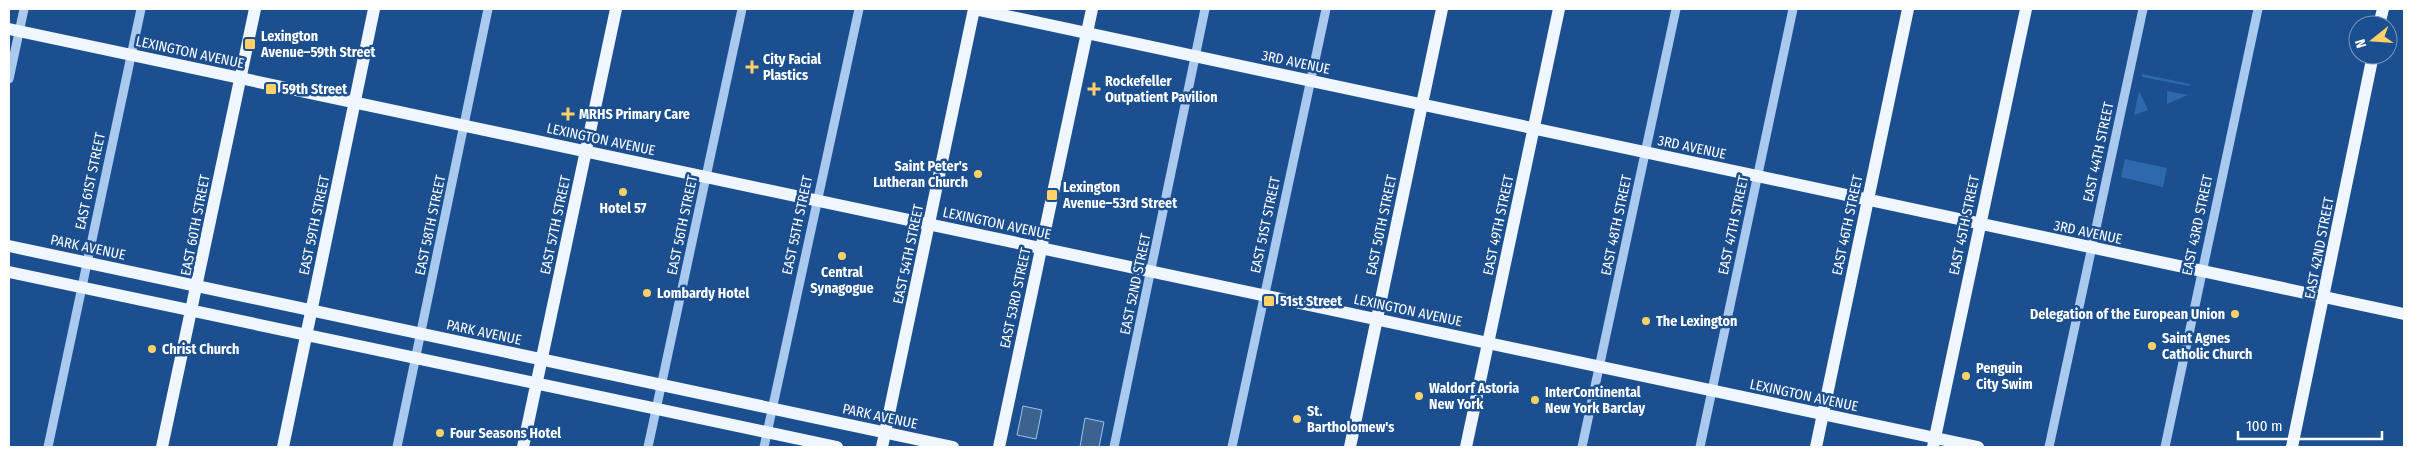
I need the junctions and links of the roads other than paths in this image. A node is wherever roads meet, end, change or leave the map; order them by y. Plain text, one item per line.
1 (24, 9) edge
2 (141, 9) edge
3 (255, 9) edge
4 (374, 9) edge
5 (488, 9) edge
6 (616, 9) edge
7 (742, 9) edge
8 (859, 9) edge
9 (974, 9) edge
10 (1092, 9) edge
11 (1205, 9) edge
12 (1326, 9) edge
13 (1442, 9) edge
14 (1559, 9) edge
15 (1676, 9) edge
16 (1793, 9) edge
17 (1908, 9) edge
18 (2026, 9) edge
19 (2143, 9) edge
20 (2258, 9) edge
21 (14, 30) edge
22 (1087, 33) junction
23 (131, 55) junction
24 (1196, 56) junction
25 (2371, 65) edge
26 (240, 78) junction
27 (9, 79) edge
28 (1310, 80) junction
29 (354, 102) junction
30 (1422, 104) junction
31 (465, 126) junction
32 (1534, 128) junction
33 (586, 151) junction
34 (1646, 152) junction
35 (1757, 176) junction
36 (707, 177) junction
37 (817, 200) junction
38 (1868, 200) junction
39 (930, 224) junction
40 (1980, 224) junction
41 (9, 246) edge
42 (2092, 247) junction
43 (1041, 248) junction
44 (87, 262) junction
45 (1152, 271) junction
46 (2201, 271) junction
47 (9, 272) edge
48 (198, 286) junction
49 (81, 287) junction
50 (1264, 295) junction
51 (2324, 297) junction
52 (192, 310) junction
53 (311, 310) junction
54 (2404, 314) edge
55 (1376, 319) junction
56 (422, 334) junction
57 (306, 335) junction
58 (1488, 343) junction
59 (416, 358) junction
60 (542, 360) junction
61 (1599, 366) junction
62 (537, 384) junction
63 (661, 385) junction
64 (1712, 390) junction
65 (656, 409) junction
66 (772, 409) junction
67 (1823, 414) junction
68 (767, 432) junction
69 (885, 433) junction
70 (1934, 443) edge
71 (48, 447) edge
72 (162, 447) edge
73 (283, 447) edge
74 (397, 447) edge
75 (523, 447) edge
76 (648, 447) edge
77 (764, 447) edge
78 (837, 447) edge
79 (882, 447) edge
80 (953, 447) edge
81 (999, 447) edge
82 (1114, 447) edge
83 (1232, 447) edge
84 (1350, 447) edge
85 (1466, 447) edge
86 (1582, 447) edge
87 (1700, 447) edge
88 (1816, 447) edge
89 (1978, 447) edge
90 (2050, 447) edge
91 (2165, 447) edge
92 (2292, 447) edge

1 - 21 street
2 - 23 street, EAST 61ST STREET
3 - 26 main road, EAST 60TH STREET
4 - 29 main road, EAST 59TH STREET
5 - 31 street, EAST 58TH STREET
6 - 33 main road, EAST 57TH STREET
7 - 36 street, EAST 56TH STREET
8 - 37 street, EAST 55TH STREET
9 - 22 main road, 3RD AVENUE
9 - 39 main road, EAST 54TH STREET
10 - 22 main road, EAST 53RD STREET
11 - 24 street, EAST 52ND STREET
12 - 28 street, EAST 51ST STREET
13 - 30 main road, EAST 50TH STREET
14 - 32 main road, EAST 49TH STREET
15 - 34 street, EAST 48TH STREET
16 - 35 street, EAST 47TH STREET
17 - 38 main road, EAST 46TH STREET
18 - 40 main road, EAST 45TH STREET
19 - 42 street, EAST 44TH STREET
20 - 46 street, EAST 43RD STREET
21 - 23 main road, LEXINGTON AVENUE
21 - 27 street
22 - 24 main road, 3RD AVENUE
22 - 43 main road, EAST 53RD STREET
23 - 26 main road, LEXINGTON AVENUE
23 - 44 street, EAST 61ST STREET
24 - 28 main road, 3RD AVENUE
24 - 45 street, EAST 52ND STREET
25 - 51 main road, EAST 42ND STREET
26 - 29 main road, LEXINGTON AVENUE
26 - 48 main road, EAST 60TH STREET
28 - 30 main road, 3RD AVENUE
28 - 50 street, EAST 51ST STREET
29 - 31 main road, LEXINGTON AVENUE
29 - 53 main road, EAST 59TH STREET
30 - 32 main road, 3RD AVENUE
30 - 55 main road, EAST 50TH STREET
31 - 33 main road, LEXINGTON AVENUE
31 - 56 street, EAST 58TH STREET
32 - 34 main road, 3RD AVENUE
32 - 58 main road, EAST 49TH STREET
33 - 36 main road, LEXINGTON AVENUE
33 - 60 main road, EAST 57TH STREET
34 - 35 main road, 3RD AVENUE
34 - 61 street, EAST 48TH STREET
35 - 38 main road, 3RD AVENUE
35 - 64 street, EAST 47TH STREET
36 - 37 main road, LEXINGTON AVENUE
36 - 63 street, EAST 56TH STREET
37 - 39 main road, LEXINGTON AVENUE
37 - 66 street, EAST 55TH STREET
38 - 40 main road, 3RD AVENUE
38 - 67 main road, EAST 46TH STREET
39 - 43 main road, LEXINGTON AVENUE
39 - 69 main road, EAST 54TH STREET
40 - 42 main road, 3RD AVENUE
40 - 70 main road, EAST 45TH STREET
41 - 44 main road, PARK AVENUE
42 - 46 main road, 3RD AVENUE
42 - 90 street, EAST 44TH STREET
43 - 45 main road, LEXINGTON AVENUE
43 - 81 main road, EAST 53RD STREET
44 - 48 main road, PARK AVENUE
44 - 49 street, EAST 61ST STREET
45 - 50 main road, LEXINGTON AVENUE
45 - 82 street, EAST 52ND STREET
46 - 51 main road, 3RD AVENUE
46 - 91 street, EAST 43RD STREET
47 - 49 main road
48 - 52 main road, EAST 60TH STREET
48 - 53 main road, PARK AVENUE
49 - 52 main road
49 - 71 street, EAST 61ST STREET
50 - 55 main road, LEXINGTON AVENUE
50 - 83 street, EAST 51ST STREET
51 - 54 main road, 3RD AVENUE
51 - 92 main road, EAST 42ND STREET
52 - 57 main road
52 - 72 main road, EAST 60TH STREET
53 - 56 main road, PARK AVENUE
53 - 57 main road, EAST 59TH STREET
55 - 58 main road, LEXINGTON AVENUE
55 - 84 main road, EAST 50TH STREET
56 - 59 street, EAST 58TH STREET
56 - 60 main road, PARK AVENUE
57 - 59 main road
57 - 73 main road, EAST 59TH STREET
58 - 61 main road, LEXINGTON AVENUE
58 - 85 main road, EAST 49TH STREET
59 - 62 main road
59 - 74 street, EAST 58TH STREET
60 - 62 main road, EAST 57TH STREET
60 - 63 main road, PARK AVENUE
61 - 64 main road, LEXINGTON AVENUE
61 - 86 street, EAST 48TH STREET
62 - 65 main road
62 - 75 main road, EAST 57TH STREET
63 - 65 street, EAST 56TH STREET
63 - 66 main road, PARK AVENUE
64 - 67 main road, LEXINGTON AVENUE
64 - 87 street, EAST 47TH STREET
65 - 68 main road
65 - 76 street, EAST 56TH STREET
66 - 68 street, EAST 55TH STREET
66 - 69 main road, PARK AVENUE
67 - 70 main road, LEXINGTON AVENUE
67 - 88 main road, EAST 46TH STREET
68 - 77 street, EAST 55TH STREET
68 - 78 main road
69 - 79 main road, EAST 54TH STREET
69 - 80 main road, PARK AVENUE
70 - 89 main road, LEXINGTON AVENUE

